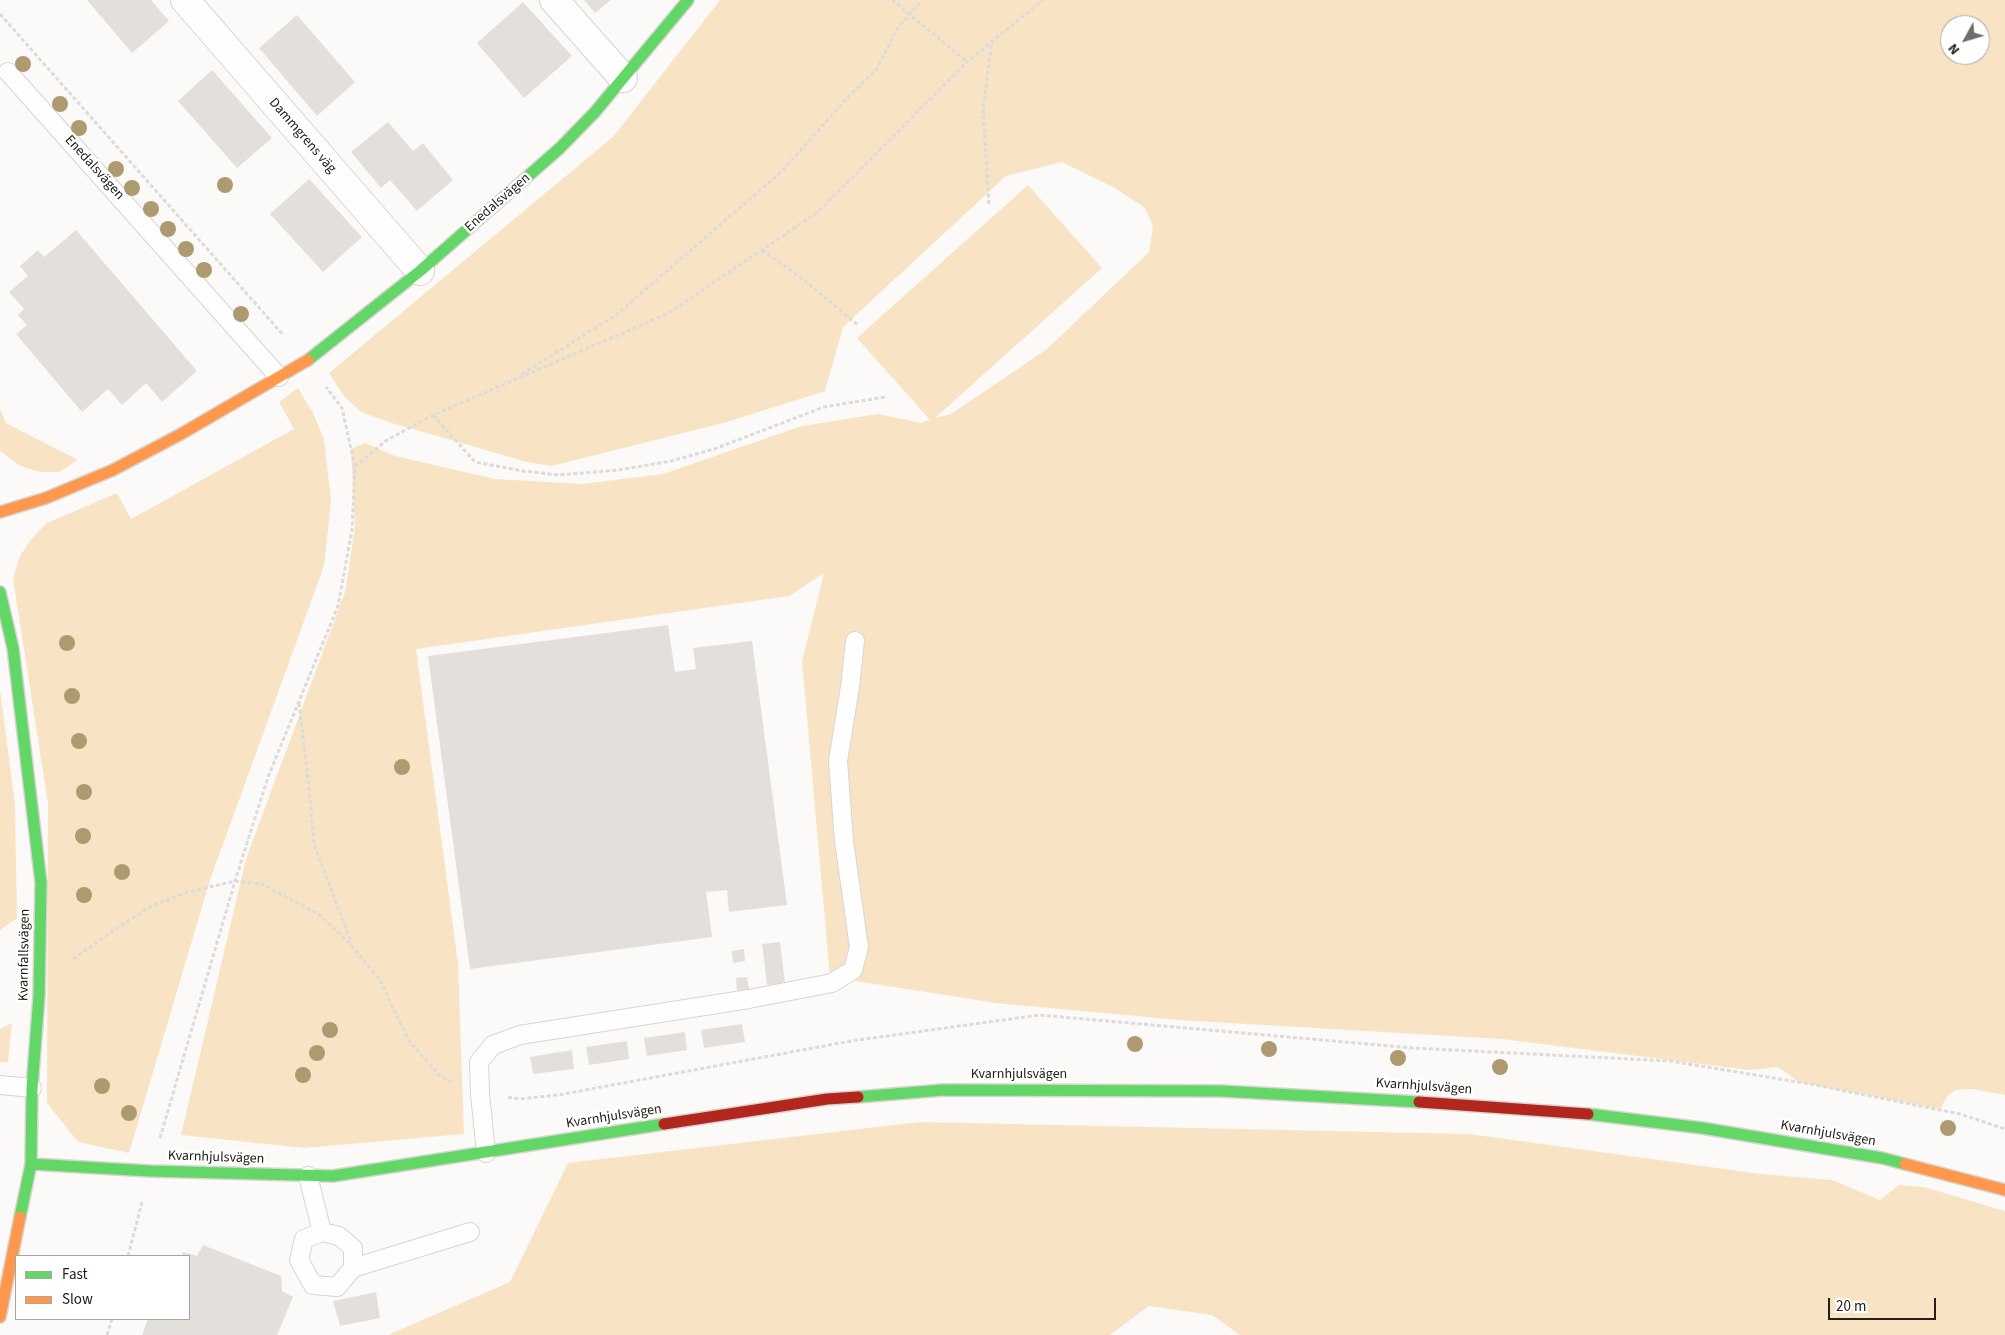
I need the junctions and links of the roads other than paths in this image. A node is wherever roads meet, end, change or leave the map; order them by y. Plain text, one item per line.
1 (184, 0) edge
2 (554, 0) edge
3 (688, 0) edge
4 (8, 72) dead end
5 (623, 78) junction
6 (420, 271) junction
7 (279, 377) junction
8 (0, 512) edge
9 (0, 592) edge
10 (855, 641) dead end
11 (0, 1085) edge
12 (32, 1088) junction
13 (486, 1153) junction
14 (31, 1164) junction
15 (308, 1176) junction
16 (2005, 1190) edge
17 (322, 1232) junction
18 (470, 1232) dead end
19 (353, 1268) junction
20 (0, 1317) edge

1 - 6 street, Dammgrens väg
2 - 5 street
3 - 5 street, Enedalsvägen
4 - 7 lane, Enedalsvägen
5 - 6 street, Enedalsvägen
6 - 7 street, Enedalsvägen
7 - 8 street, Enedalsvägen
9 - 12 street, Kvarnfallsvägen
10 - 13 lane
11 - 12 lane
12 - 14 street, Kvarnfallsvägen
13 - 15 street, Kvarnhjulsvägen
13 - 16 street, Kvarnhjulsvägen
14 - 15 street, Kvarnhjulsvägen
14 - 20 street, Kvarnfallsvägen
15 - 17 lane
17 - 19 lane
17 - 19 lane
18 - 19 lane

